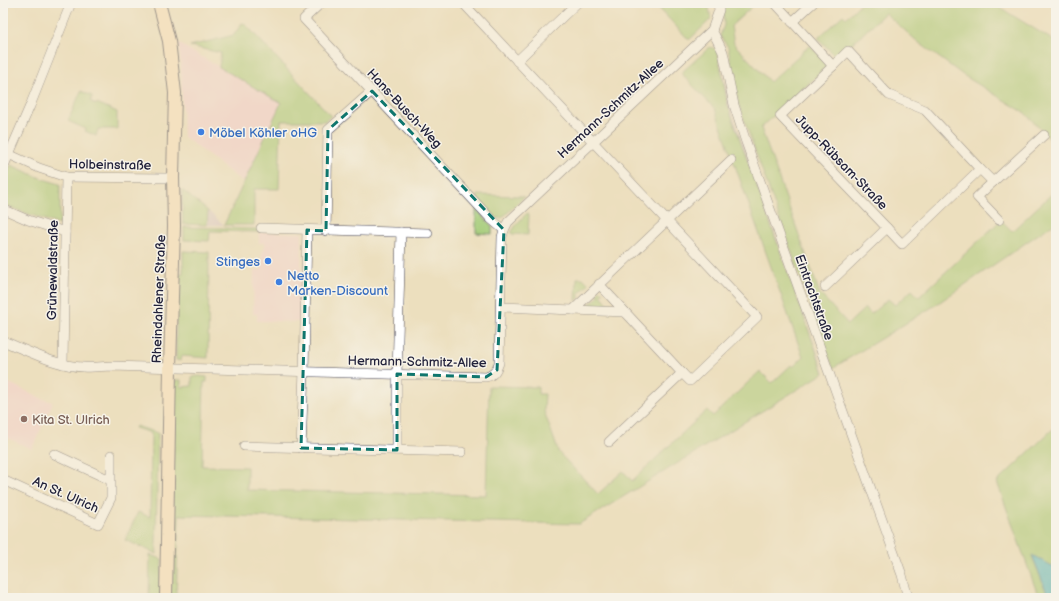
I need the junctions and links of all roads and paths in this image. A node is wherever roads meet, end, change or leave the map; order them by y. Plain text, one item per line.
1 (71, 3) edge
2 (159, 3) edge
3 (321, 3) edge
4 (463, 3) edge
5 (577, 3) edge
6 (718, 3) edge
7 (775, 3) edge
8 (813, 3) edge
9 (792, 22) junction
10 (712, 30) junction
11 (517, 61) junction
12 (833, 66) junction
13 (372, 91) junction
14 (1044, 135) dead end
15 (593, 142) junction
16 (6, 153) edge
17 (731, 160) dead end
18 (3, 168) edge
19 (980, 169) junction
20 (66, 177) junction
21 (173, 177) junction
22 (993, 182) junction
23 (3, 209) edge
24 (667, 220) junction
25 (999, 220) dead end
26 (261, 228) dead end
27 (887, 228) junction
28 (307, 230) junction
29 (326, 230) junction
30 (504, 230) junction
31 (65, 232) junction
32 (401, 232) junction
33 (428, 233) dead end
34 (599, 284) junction
35 (825, 287) dead end
36 (501, 307) junction
37 (573, 310) junction
38 (625, 312) junction
39 (3, 341) edge
40 (63, 364) junction
41 (170, 368) junction
42 (304, 372) junction
43 (682, 373) junction
44 (397, 374) junction
45 (609, 442) dead end
46 (244, 446) dead end
47 (301, 448) junction
48 (397, 450) junction
49 (462, 452) dead end
50 (54, 454) dead end
51 (112, 455) dead end
52 (3, 480) edge
53 (110, 480) junction
54 (166, 598) edge
55 (908, 598) edge

1 - 16 street
2 - 21 main road, Rheindahlener Straße
3 - 13 street, Hans-Busch-Weg
4 - 11 street
5 - 11 street
6 - 10 street
7 - 9 street
8 - 9 street
9 - 12 street
10 - 15 street, Hermann-Schmitz-Allee
10 - 55 street, Eintrachtstraße
11 - 15 street
12 - 19 street, Jupp-Rübsam-Straße
12 - 27 street, Jupp-Rübsam-Straße
13 - 29 street
13 - 30 street, Hans-Busch-Weg
14 - 22 street
15 - 24 street
15 - 30 street, Hermann-Schmitz-Allee
16 - 18 street
16 - 20 street, Holbeinstraße
17 - 24 street
19 - 22 street, Jupp-Rübsam-Straße
19 - 27 street, Jupp-Rübsam-Straße
20 - 21 street, Holbeinstraße
20 - 31 street, Grünewaldstraße
21 - 41 main road, Rheindahlener Straße
22 - 25 street
23 - 31 street
24 - 34 street
24 - 43 street
26 - 28 street
27 - 35 street, Jupp-Rübsam-Straße
28 - 29 street
28 - 42 street
29 - 32 street
30 - 36 street, Hermann-Schmitz-Allee
31 - 40 street, Grünewaldstraße
32 - 33 street
32 - 44 street
34 - 37 street
34 - 38 street
36 - 37 street
36 - 44 street, Hermann-Schmitz-Allee
37 - 38 street
38 - 43 street
39 - 40 street, Hermann-Schmitz-Allee
40 - 41 street, Hermann-Schmitz-Allee
41 - 42 street, Hermann-Schmitz-Allee
41 - 54 main road, Rheindahlener Straße
42 - 44 street, Hermann-Schmitz-Allee
42 - 47 street
43 - 45 street
44 - 48 street
46 - 47 street
47 - 48 street
48 - 49 street
50 - 53 street
51 - 53 street, An St. Ulrich
52 - 53 street, An St. Ulrich

